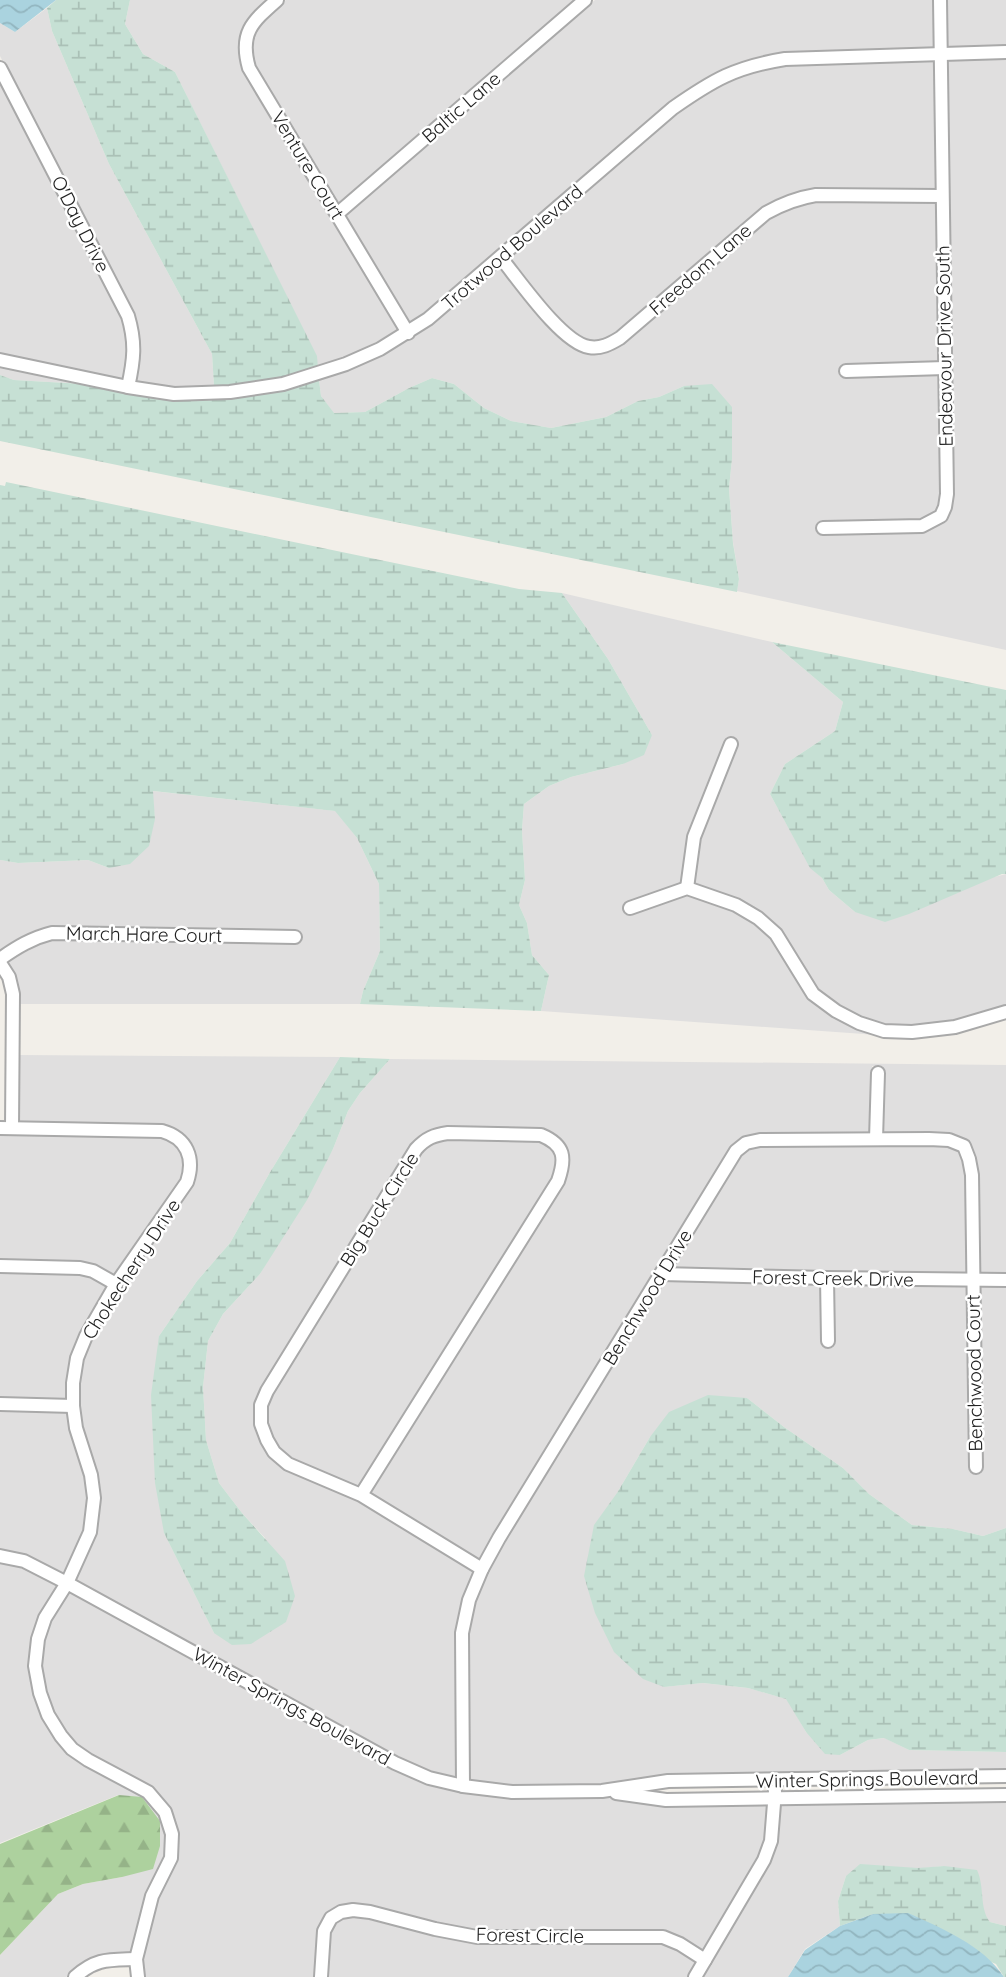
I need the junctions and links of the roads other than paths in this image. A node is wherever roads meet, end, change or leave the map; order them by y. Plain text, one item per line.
1 (277, 0) edge
2 (586, 0) edge
3 (940, 0) edge
4 (1006, 52) edge
5 (942, 55) junction
6 (0, 68) edge
7 (942, 196) junction
8 (337, 214) junction
9 (501, 258) junction
10 (408, 333) junction
11 (0, 360) edge
12 (945, 368) junction
13 (846, 371) dead end
14 (128, 387) junction
15 (823, 527) dead end
16 (731, 744) dead end
17 (687, 888) junction
18 (631, 908) dead end
19 (295, 937) dead end
20 (0, 961) edge
21 (1006, 1012) edge
22 (878, 1073) dead end
23 (6, 1128) edge
24 (876, 1139) junction
25 (0, 1266) edge
26 (661, 1274) junction
27 (827, 1278) junction
28 (973, 1280) junction
29 (1006, 1280) edge
30 (116, 1284) junction
31 (828, 1341) dead end
32 (0, 1404) edge
33 (73, 1406) junction
34 (976, 1467) dead end
35 (362, 1496) junction
36 (0, 1556) edge
37 (482, 1569) junction
38 (66, 1583) junction
39 (1006, 1776) edge
40 (775, 1780) junction
41 (463, 1786) junction
42 (602, 1791) junction
43 (1006, 1795) edge
44 (775, 1799) junction
45 (136, 1959) junction
46 (705, 1960) junction
47 (75, 1977) edge
48 (138, 1977) edge
49 (321, 1977) edge
50 (695, 1977) edge

1 - 8 street, Venture Court
2 - 8 street, Baltic Lane
3 - 5 street, Endeavour Drive South
4 - 5 street, Trotwood Boulevard
5 - 7 street, Endeavour Drive South
5 - 9 street, Trotwood Boulevard
6 - 14 street, O'Day Drive
7 - 9 street, Freedom Lane
7 - 12 street, Endeavour Drive South
8 - 10 street, Venture Court
9 - 10 street, Trotwood Boulevard
10 - 14 street, Trotwood Boulevard
11 - 14 street, Trotwood Boulevard
12 - 13 street
12 - 15 street, Endeavour Drive South
16 - 17 street
17 - 18 street
17 - 21 street
19 - 20 street, March Hare Court
20 - 23 street
22 - 24 street
23 - 30 street, Chokecherry Drive
24 - 26 street, Benchwood Drive
24 - 28 street, Benchwood Drive
25 - 30 street
26 - 27 street, Forest Creek Drive
26 - 37 street, Benchwood Drive
27 - 28 street, Forest Creek Drive
27 - 31 street
28 - 29 street, Forest Creek Drive
28 - 34 street, Benchwood Court
30 - 33 street, Chokecherry Drive
32 - 33 street
33 - 38 street, Chokecherry Drive
35 - 35 street, Big Buck Circle
35 - 37 street, Big Buck Circle
36 - 38 street, Winter Springs Boulevard
37 - 41 street, Benchwood Drive
38 - 41 street, Winter Springs Boulevard
38 - 45 street, Chokecherry Drive
39 - 40 street, Winter Springs Boulevard
40 - 42 street, Winter Springs Boulevard
40 - 44 street
41 - 42 street, Winter Springs Boulevard
42 - 44 street, Winter Springs Boulevard
43 - 44 street, Winter Springs Boulevard
44 - 46 street
45 - 47 street
45 - 48 street, Chokecherry Drive
46 - 49 street, Forest Circle
46 - 50 street

